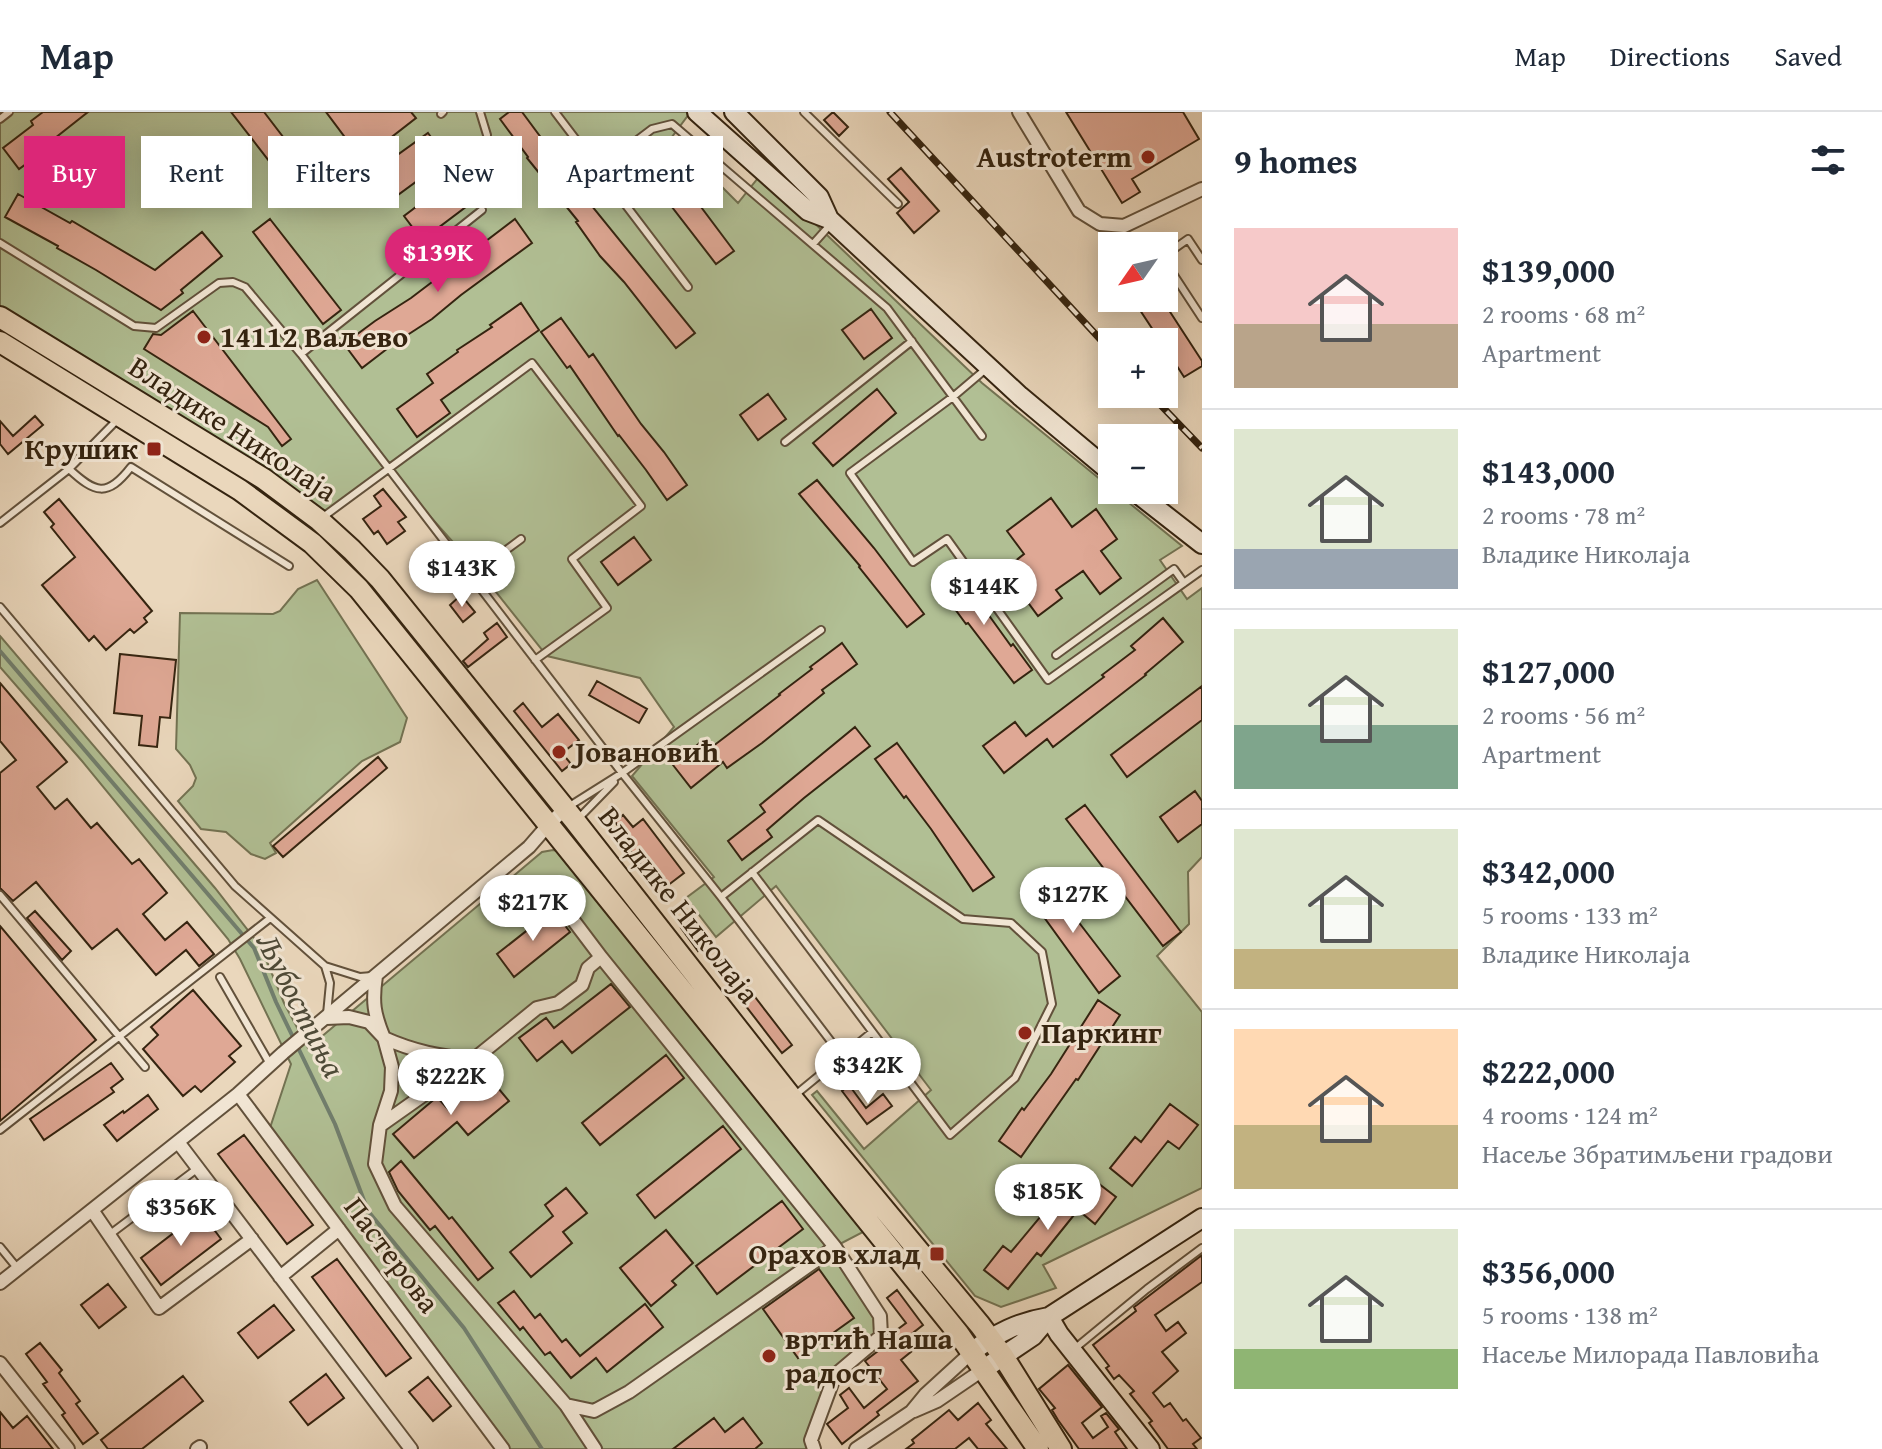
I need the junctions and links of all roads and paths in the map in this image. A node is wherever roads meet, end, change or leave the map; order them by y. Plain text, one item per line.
1 (9, 112) edge
2 (480, 112) edge
3 (555, 112) edge
4 (697, 112) edge
5 (734, 112) edge
6 (804, 112) edge
7 (1019, 112) edge
8 (0, 119) edge
9 (487, 135) dead end
10 (574, 136) edge
11 (643, 136) edge
12 (686, 136) edge
13 (723, 167) edge
14 (1202, 189) edge
15 (898, 204) dead end
16 (628, 208) edge
17 (482, 210) dead end
18 (831, 221) junction
19 (0, 243) edge
20 (813, 244) junction
21 (1178, 247) edge
22 (1202, 260) edge
23 (1178, 280) edge
24 (688, 287) dead end
25 (0, 317) edge
26 (1202, 318) edge
27 (912, 341) junction
28 (0, 342) edge
29 (301, 354) junction
30 (988, 368) junction
31 (954, 396) junction
32 (120, 416) junction
33 (982, 436) dead end
34 (785, 442) dead end
35 (1098, 462) edge
36 (69, 469) junction
37 (388, 469) junction
38 (1151, 504) edge
39 (319, 520) junction
40 (0, 523) edge
41 (521, 539) dead end
42 (1202, 544) edge
43 (289, 566) dead end
44 (1202, 570) edge
45 (471, 576) junction
46 (1184, 583) junction
47 (0, 607) edge
48 (821, 630) dead end
49 (1056, 655) dead end
50 (535, 660) junction
51 (622, 773) junction
52 (570, 815) junction
53 (554, 830) junction
54 (752, 872) junction
55 (0, 895) edge
56 (721, 897) junction
57 (558, 900) dead end
58 (269, 919) junction
59 (601, 957) junction
60 (325, 966) junction
61 (376, 976) junction
62 (220, 977) dead end
63 (326, 1018) junction
64 (872, 1032) junction
65 (119, 1036) junction
66 (384, 1038) junction
67 (842, 1056) junction
68 (473, 1060) junction
69 (270, 1064) junction
70 (145, 1067) dead end
71 (238, 1094) junction
72 (792, 1098) junction
73 (380, 1125) junction
74 (0, 1130) edge
75 (178, 1142) junction
76 (198, 1168) junction
77 (92, 1210) junction
78 (1202, 1218) edge
79 (339, 1229) junction
80 (109, 1235) junction
81 (252, 1239) junction
82 (0, 1247) edge
83 (835, 1247) junction
84 (1202, 1248) edge
85 (18, 1269) junction
86 (280, 1277) junction
87 (0, 1283) edge
88 (1049, 1317) junction
89 (990, 1338) junction
90 (1072, 1350) junction
91 (1003, 1356) junction
92 (978, 1360) junction
93 (0, 1363) edge
94 (566, 1405) junction
95 (911, 1412) junction
96 (68, 1449) edge
97 (411, 1449) edge
98 (503, 1449) edge
99 (595, 1449) edge
100 (814, 1449) edge
101 (856, 1449) edge
102 (1038, 1449) edge
103 (1061, 1449) edge
104 (1150, 1449) edge

1 - 8 lane
2 - 9 lane
3 - 10 lane
4 - 18 street
5 - 18 street
6 - 15 lane
7 - 14 street
11 - 12 lane
13 - 20 lane
16 - 24 lane
17 - 29 lane
18 - 20 lane
18 - 30 street
19 - 29 lane
20 - 27 lane
21 - 22 lane
23 - 26 lane
25 - 39 main road, Владике Николаја
27 - 31 lane
27 - 34 lane
28 - 32 main road, Владике Николаја
29 - 37 lane
30 - 31 lane
30 - 35 street
31 - 33 lane
31 - 46 lane
32 - 36 lane
32 - 53 main road, Владике Николаја
36 - 40 lane
36 - 43 lane
37 - 39 lane
37 - 45 lane
37 - 50 lane
38 - 42 street
39 - 52 main road, Владике Николаја
41 - 45 lane
44 - 46 lane
45 - 50 lane
46 - 49 lane
47 - 58 lane
48 - 51 lane
50 - 51 lane
51 - 52 lane
51 - 52 lane
51 - 56 lane
52 - 53 street
52 - 72 main road, Владике Николаја
53 - 61 street
53 - 92 main road, Владике Николаја
54 - 56 lane
54 - 64 lane
54 - 64 lane
55 - 65 lane
56 - 67 lane
57 - 59 street
58 - 60 lane
58 - 65 lane
59 - 68 street
59 - 83 street
60 - 61 lane
60 - 63 lane
61 - 63 street
61 - 66 street
62 - 69 lane
63 - 66 street
63 - 69 street
64 - 67 lane
65 - 70 lane
65 - 74 lane
66 - 68 street
66 - 73 street
67 - 72 lane
68 - 73 street
69 - 71 street
71 - 75 street
71 - 79 street, Пастерова
72 - 89 main road, Владике Николаја
73 - 94 street
75 - 76 street
75 - 77 street
76 - 80 lane
76 - 81 street
77 - 80 street
77 - 85 street
78 - 88 street
79 - 86 street
79 - 98 street, Пастерова
80 - 81 street
81 - 86 street
82 - 85 lane
83 - 94 street
83 - 100 street
84 - 90 lane
85 - 87 street
86 - 97 street
88 - 89 street
88 - 90 street
88 - 91 street
89 - 91 main road, Владике Николаја
89 - 92 street
90 - 104 street
91 - 92 street
91 - 103 main road, Владике Николаја
92 - 95 street
92 - 95 street
92 - 102 main road, Владике Николаја
93 - 96 street
94 - 99 street
95 - 101 street

